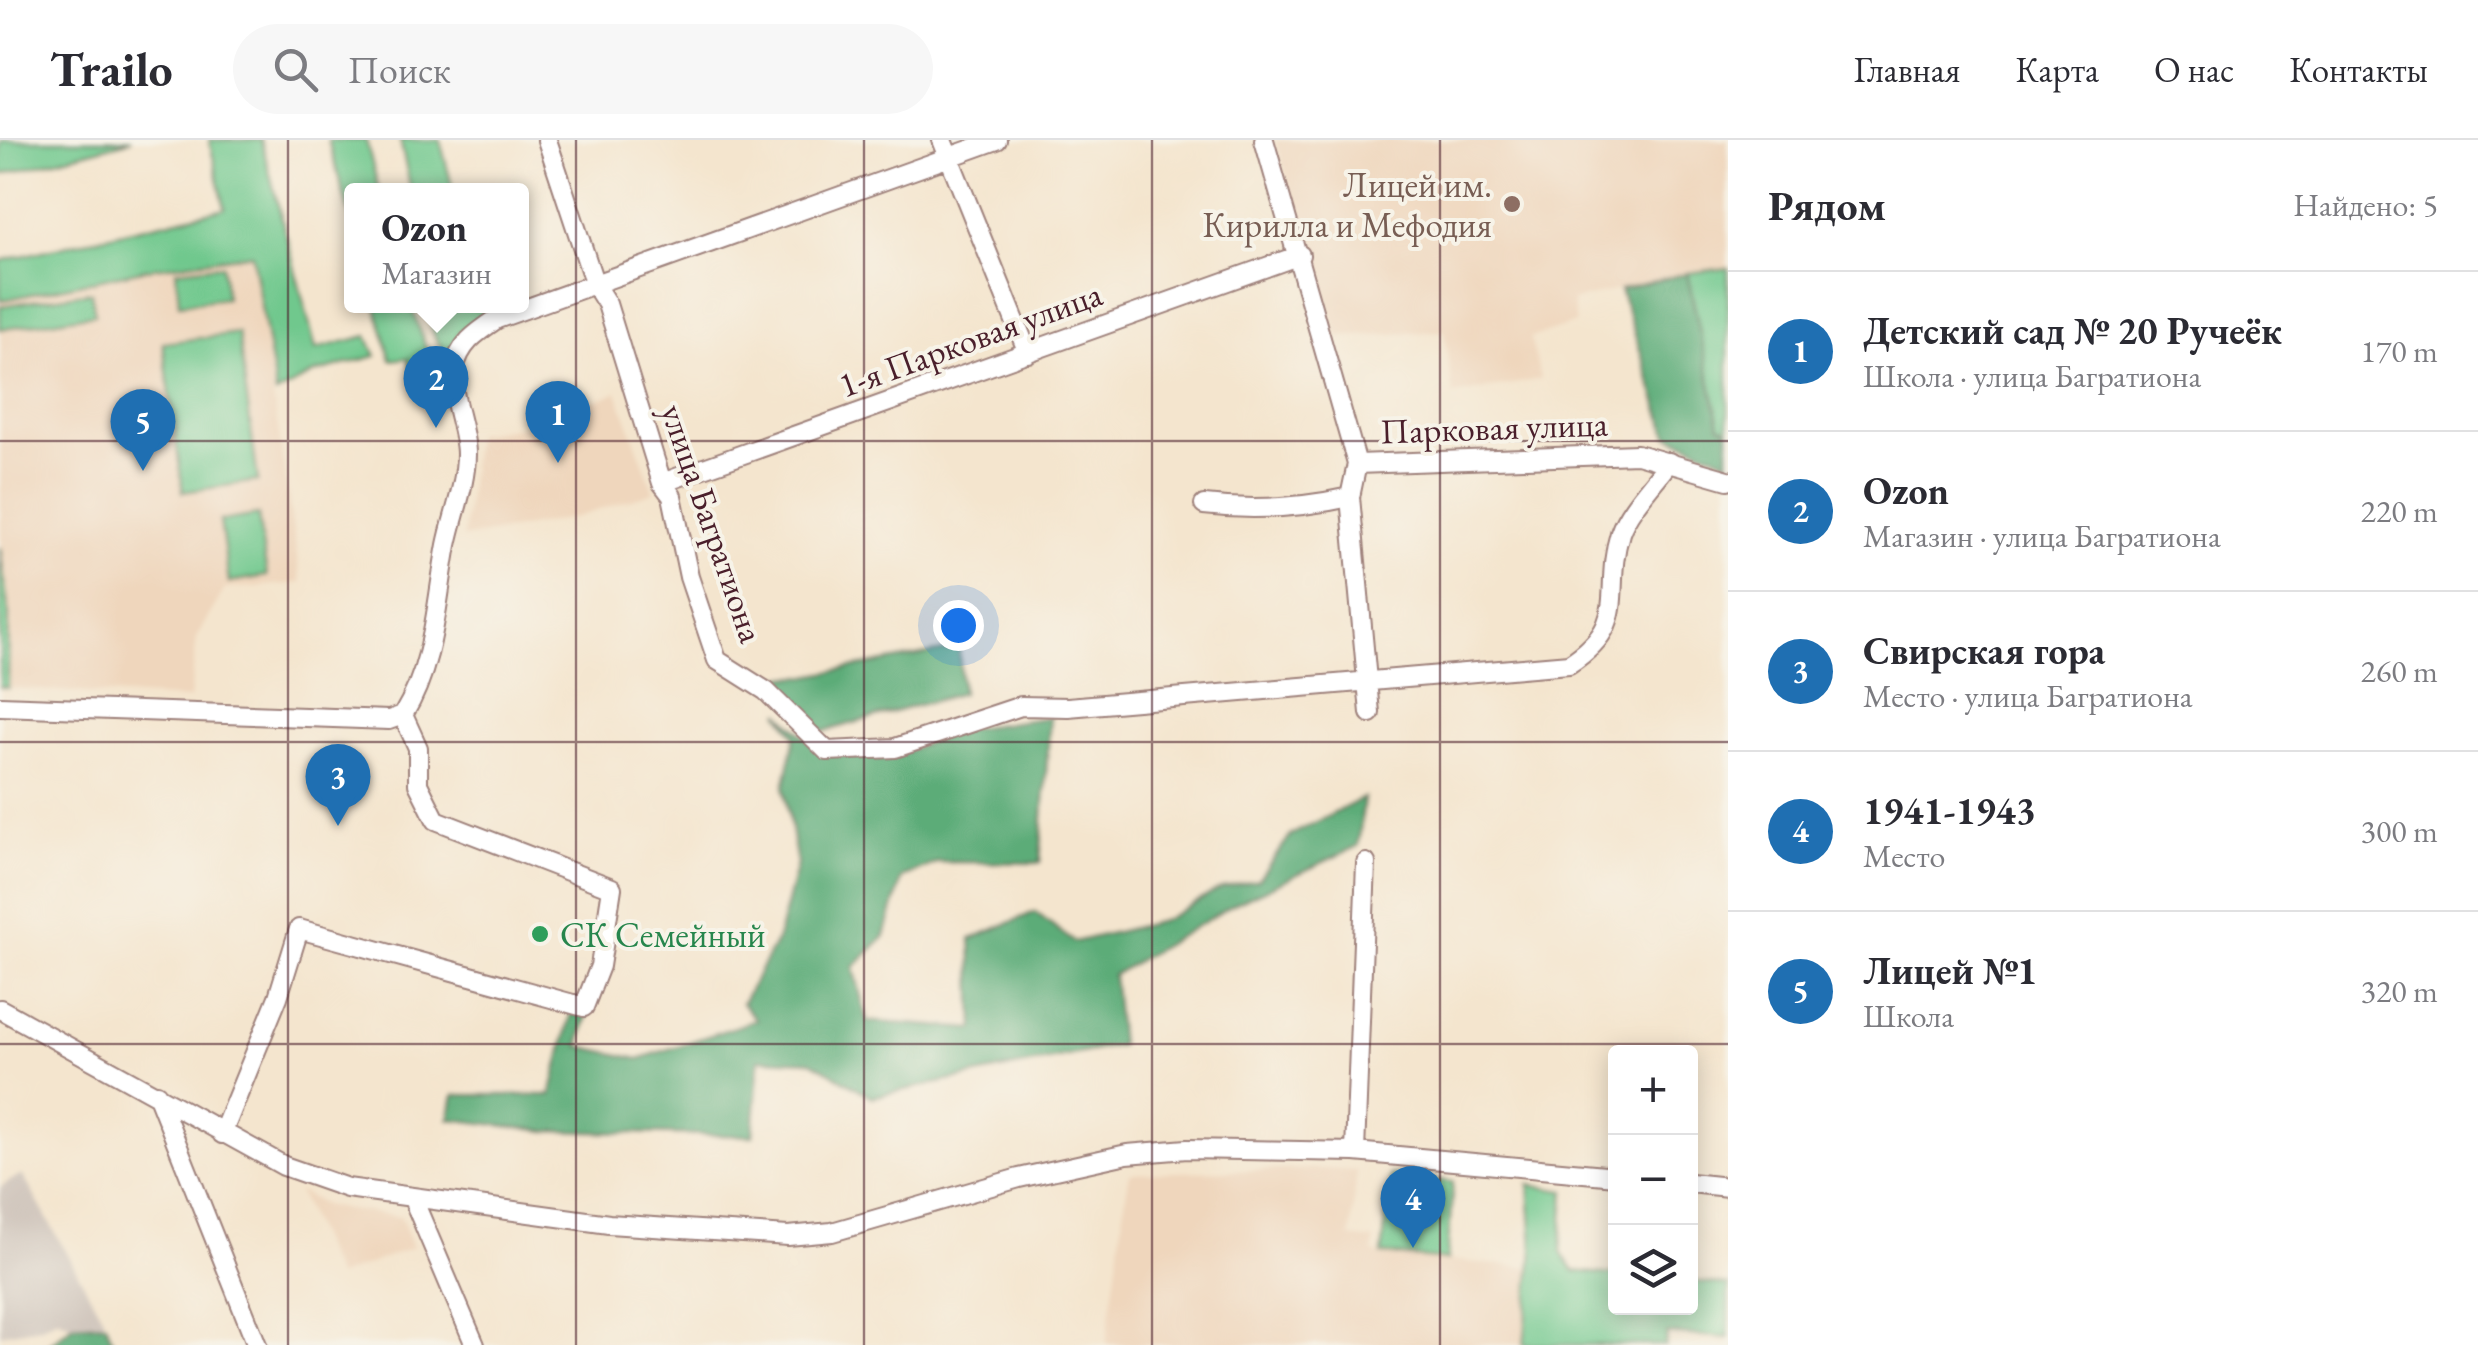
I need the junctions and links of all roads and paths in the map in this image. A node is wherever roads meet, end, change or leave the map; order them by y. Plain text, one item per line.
1 (547, 140) edge
2 (997, 140) edge
3 (1264, 140) edge
4 (946, 149) edge
5 (1300, 255) junction
6 (595, 285) junction
7 (529, 307) edge
8 (512, 313) edge
9 (1028, 353) junction
10 (1669, 462) junction
11 (1357, 464) junction
12 (1728, 480) edge
13 (662, 483) junction
14 (1350, 497) junction
15 (1204, 505) dead end
16 (1367, 680) junction
17 (0, 706) edge
18 (1370, 714) dead end
19 (403, 716) junction
20 (1366, 863) dead end
21 (0, 1009) edge
22 (157, 1094) junction
23 (222, 1134) junction
24 (1355, 1152) junction
25 (1608, 1175) edge
26 (1698, 1184) edge
27 (1728, 1187) edge
28 (413, 1199) junction
29 (256, 1345) edge
30 (476, 1345) edge

1 - 6 street, улица Багратиона
2 - 4 street
3 - 5 street, Парковая улица
4 - 6 street
4 - 9 street
5 - 9 street, 1-я Парковая улица
5 - 11 street, Парковая улица
6 - 7 street
6 - 13 street, улица Багратиона
8 - 19 street
9 - 13 street, 1-я Парковая улица
10 - 11 street, Парковая улица
10 - 12 street, Парковая улица
10 - 16 street, улица Багратиона
11 - 14 street
13 - 16 street, улица Багратиона
14 - 15 street
14 - 16 street
16 - 18 street
17 - 19 street
19 - 23 street
20 - 24 street
21 - 22 street
22 - 23 street
22 - 29 street
23 - 28 street
24 - 25 street
24 - 28 street
26 - 27 street
28 - 30 street

